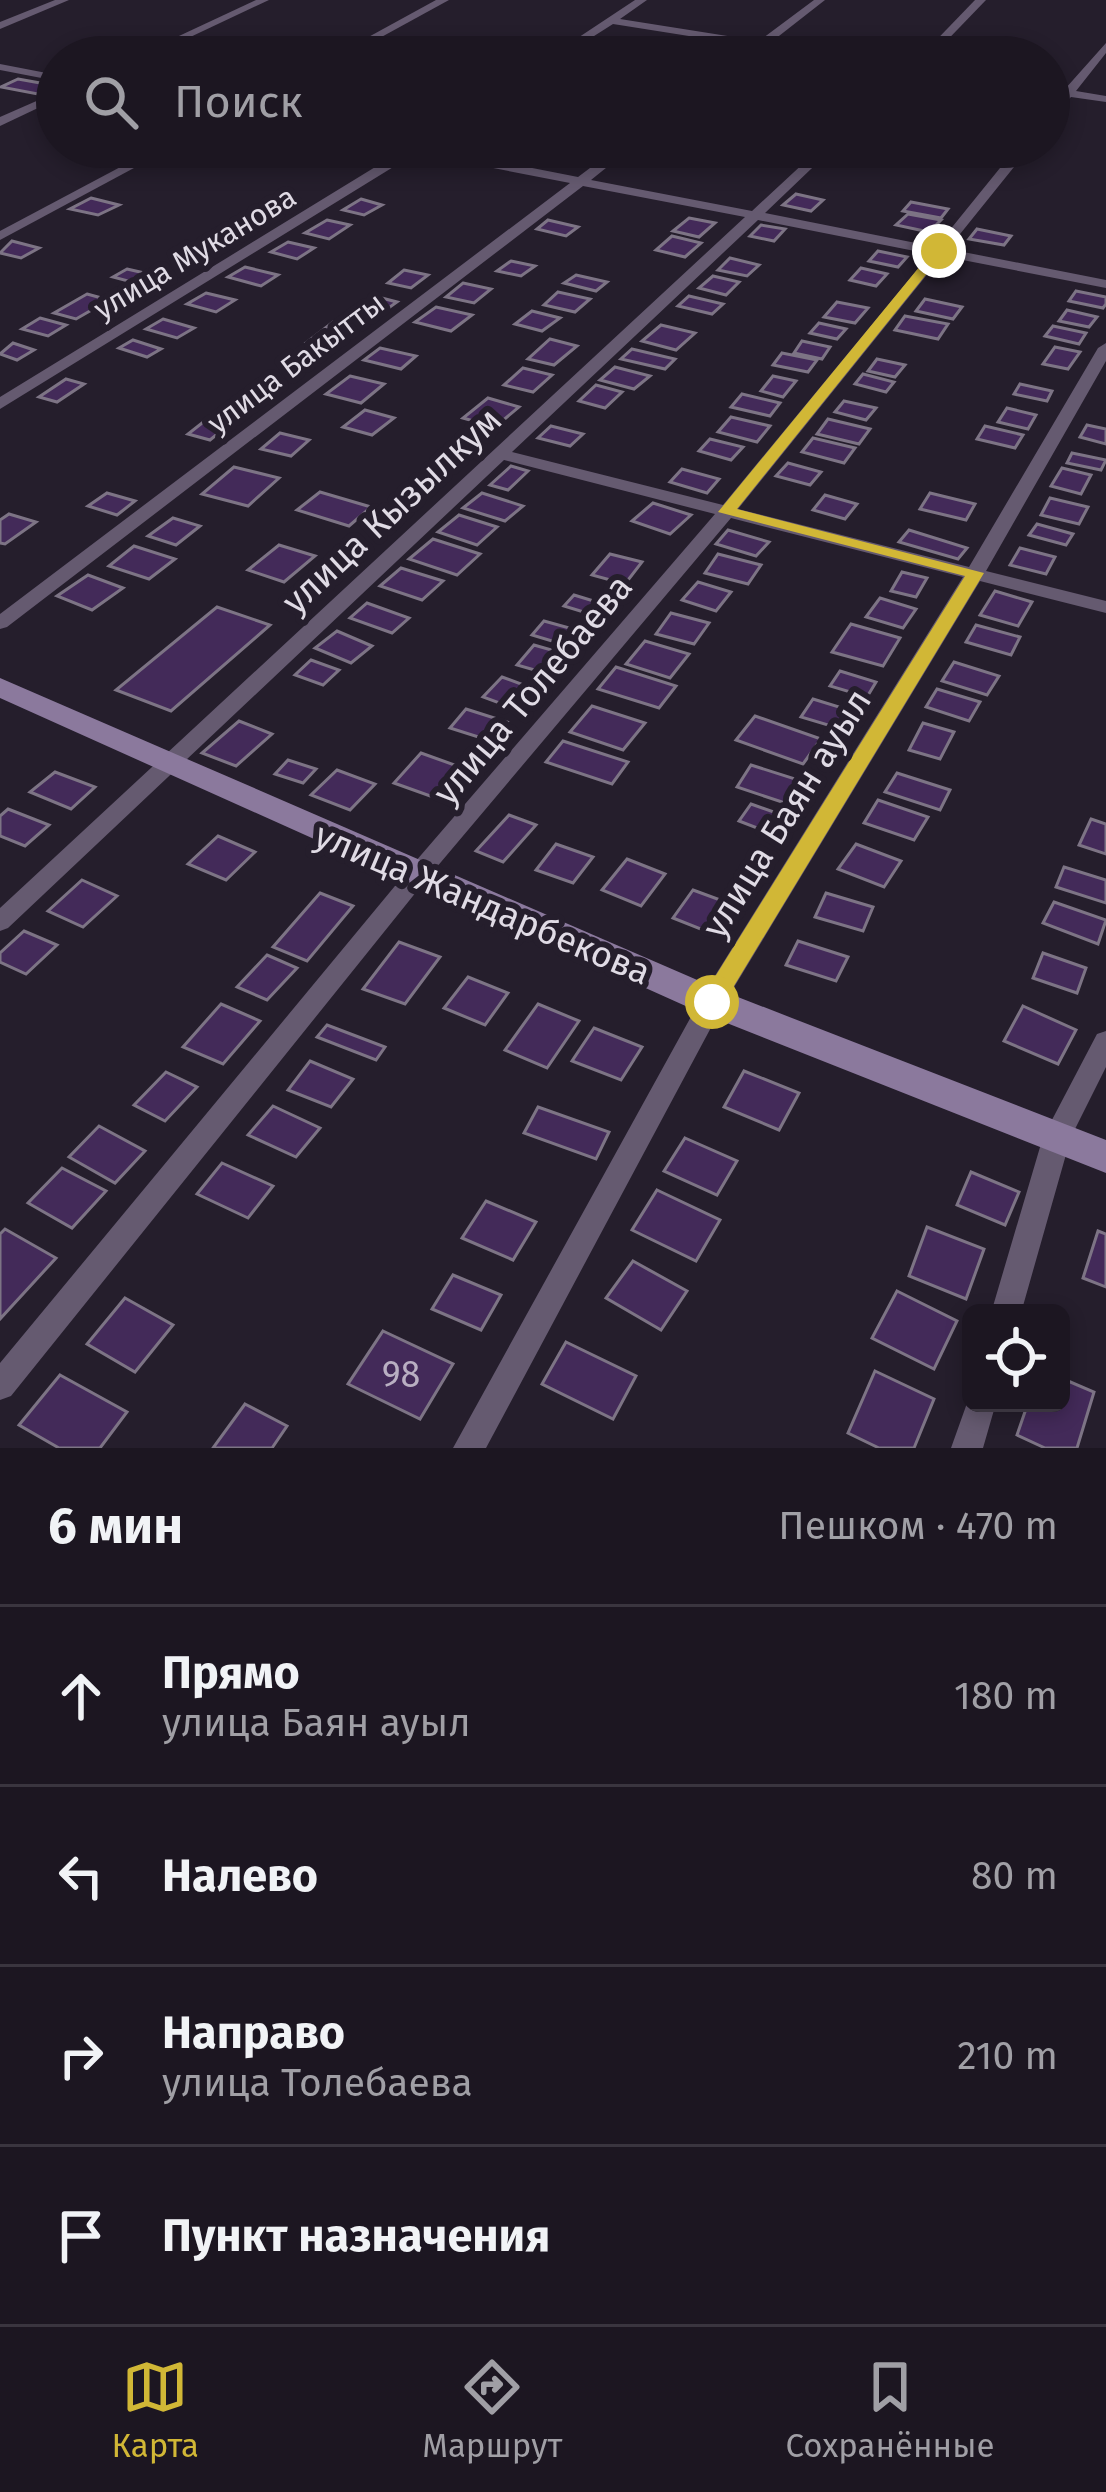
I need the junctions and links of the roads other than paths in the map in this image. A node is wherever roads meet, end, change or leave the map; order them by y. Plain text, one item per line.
1 (64, 0) edge
2 (264, 0) edge
3 (444, 0) edge
4 (642, 0) edge
5 (820, 0) edge
6 (981, 0) edge
7 (610, 20) junction
8 (0, 26) edge
9 (185, 36) edge
10 (376, 36) edge
11 (586, 36) edge
12 (711, 36) edge
13 (772, 36) edge
14 (946, 36) edge
15 (1106, 46) edge
16 (0, 67) edge
17 (36, 74) edge
18 (1070, 91) edge
19 (1070, 93) edge
20 (1106, 99) edge
21 (36, 105) edge
22 (0, 122) edge
23 (128, 168) edge
24 (380, 168) edge
25 (511, 168) edge
26 (598, 168) edge
27 (805, 168) edge
28 (1007, 168) edge
29 (580, 182) junction
30 (753, 216) junction
31 (0, 236) edge
32 (939, 251) junction
33 (1106, 284) edge
34 (1106, 348) edge
35 (0, 404) edge
36 (499, 454) junction
37 (727, 512) junction
38 (975, 573) junction
39 (1106, 607) edge
40 (0, 622) edge
41 (0, 687) edge
42 (167, 765) junction
43 (417, 875) junction
44 (0, 922) edge
45 (712, 1002) junction
46 (1106, 1041) edge
47 (1057, 1137) junction
48 (1106, 1157) edge
49 (1009, 1304) edge
50 (0, 1386) edge
51 (977, 1412) edge
52 (470, 1448) edge
53 (967, 1448) edge

1 - 8 street
2 - 9 street
3 - 10 street
4 - 7 street
5 - 13 street
6 - 14 street
7 - 11 street
7 - 12 street
15 - 18 street
16 - 17 street
19 - 20 street
21 - 22 street
23 - 31 street
24 - 35 street, улица Муканова
25 - 29 street
26 - 29 street, улица Бакытты
27 - 30 street, улица Кызылкум
28 - 32 street, улица Толебаева
29 - 30 street
29 - 40 street, улица Бакытты
30 - 32 street
30 - 36 street, улица Кызылкум
32 - 33 street
32 - 37 street, улица Толебаева
34 - 38 street, улица Баян ауыл
36 - 37 street
36 - 42 street, улица Кызылкум
37 - 38 street
37 - 43 street, улица Толебаева
38 - 39 street
38 - 45 street, улица Баян ауыл
41 - 42 street, улица Жандарбекова
42 - 43 street, улица Жандарбекова
42 - 44 street, улица Кызылкум
43 - 45 street, улица Жандарбекова
43 - 50 street, улица Толебаева
45 - 47 street, улица Жандарбекова
45 - 52 street, улица Баян ауыл
46 - 47 street
47 - 48 street, улица Жандарбекова
47 - 49 street
51 - 53 street

